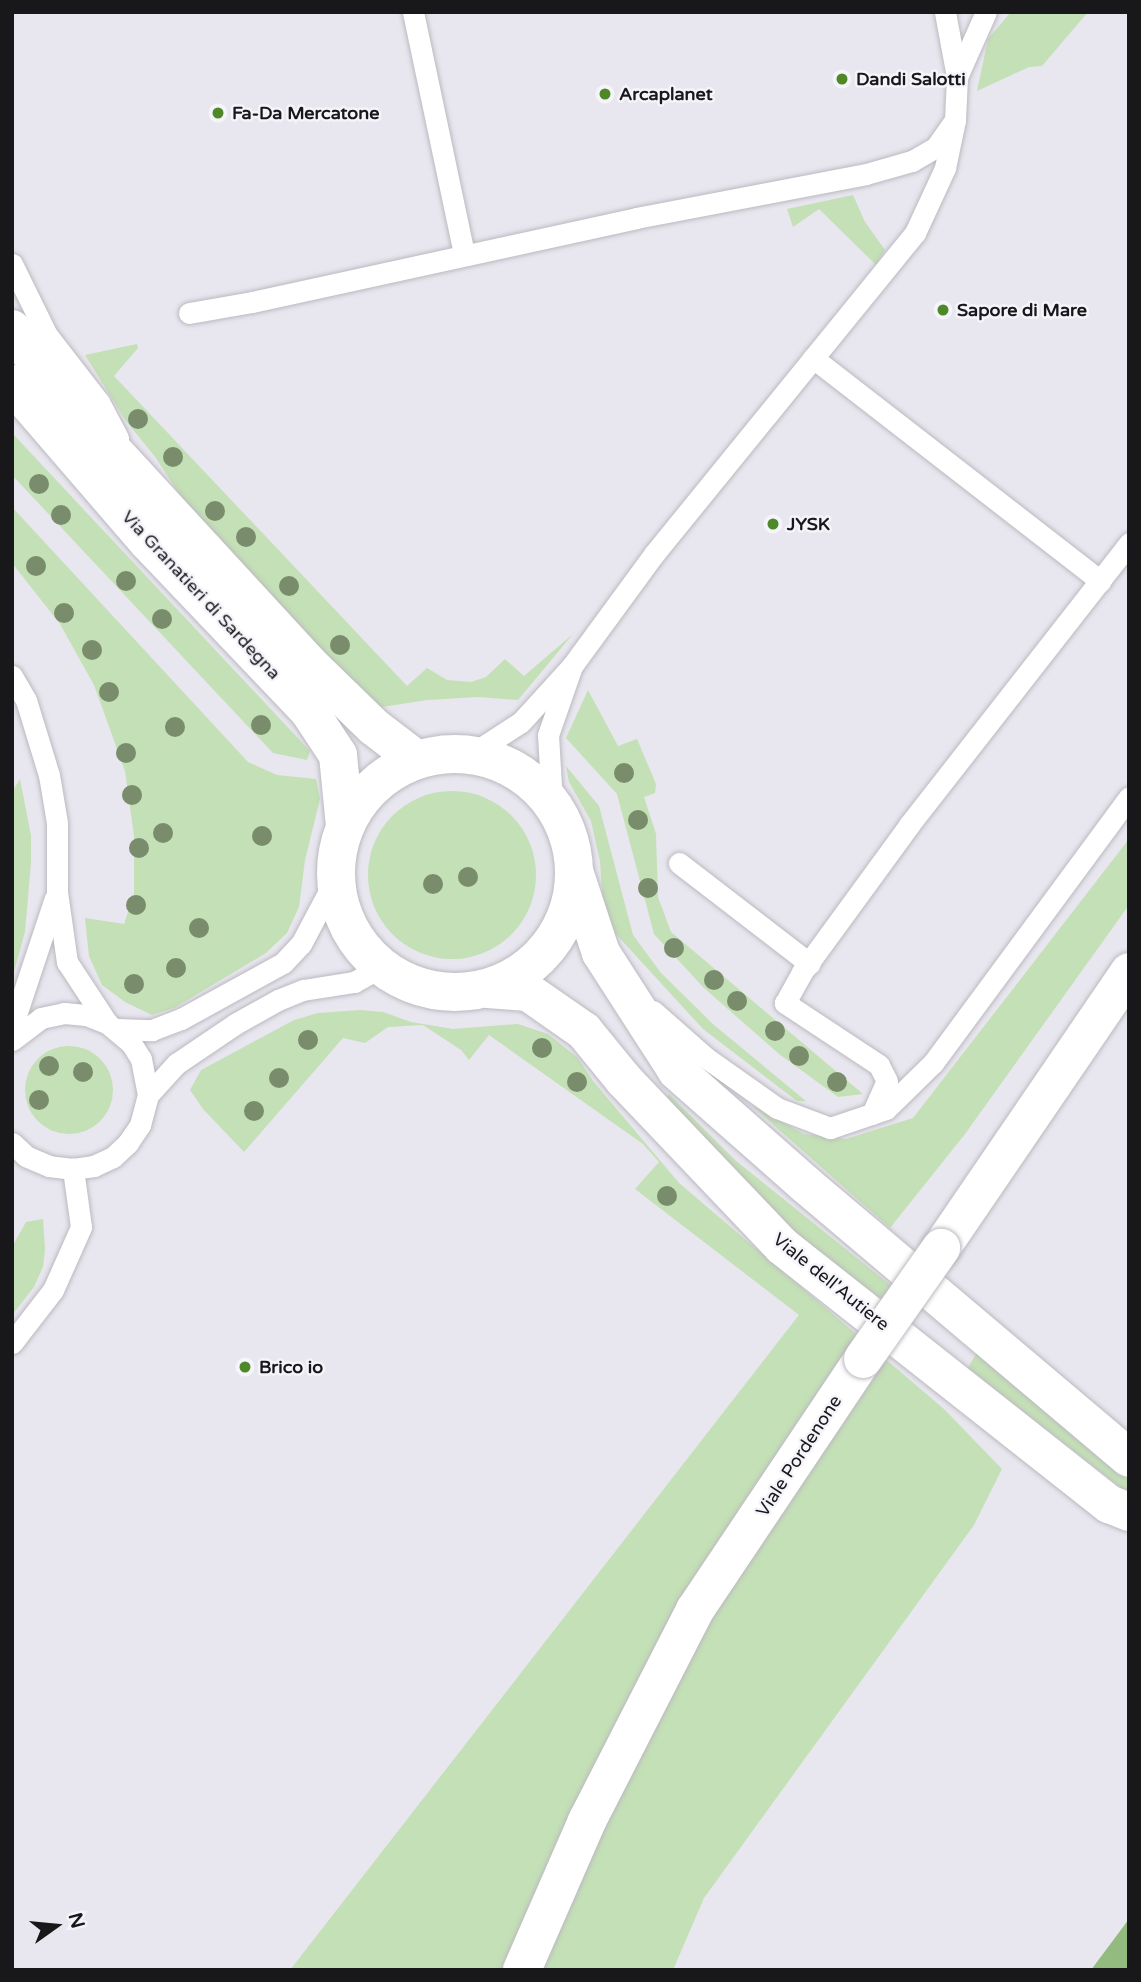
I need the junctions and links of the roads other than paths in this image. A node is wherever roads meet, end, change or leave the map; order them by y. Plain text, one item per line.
1 (413, 12) edge
2 (945, 12) edge
3 (986, 12) edge
4 (957, 77) junction
5 (955, 120) junction
6 (464, 255) junction
7 (12, 264) edge
8 (189, 313) dead end
9 (12, 329) edge
10 (813, 358) junction
11 (12, 384) edge
12 (138, 477) junction
13 (1129, 543) edge
14 (1101, 581) junction
15 (572, 666) junction
16 (12, 676) edge
17 (470, 755) junction
18 (417, 760) junction
19 (1129, 797) edge
20 (552, 803) junction
21 (345, 826) junction
22 (679, 863) dead end
23 (574, 871) junction
24 (336, 878) junction
25 (57, 892) junction
26 (810, 964) junction
27 (381, 967) junction
28 (1129, 972) edge
29 (617, 979) junction
30 (488, 989) junction
31 (112, 1026) junction
32 (12, 1027) edge
33 (12, 1040) edge
34 (148, 1096) junction
35 (873, 1114) junction
36 (12, 1143) edge
37 (73, 1169) junction
38 (12, 1343) edge
39 (1129, 1458) edge
40 (1129, 1512) edge
41 (522, 1970) edge

1 - 6 lane
2 - 4 lane
3 - 4 lane
4 - 5 lane
5 - 6 lane
5 - 10 lane
6 - 8 lane
7 - 12 lane
9 - 12 street, Via Granatieri di Sardegna
10 - 14 lane
10 - 15 lane
11 - 21 street, Via Granatieri di Sardegna
12 - 18 street, Via Granatieri di Sardegna
13 - 14 lane
14 - 26 lane
15 - 17 lane
15 - 20 lane
16 - 25 lane
17 - 18 street, Via Granatieri di Sardegna
17 - 20 street, Via Granatieri di Sardegna
18 - 21 street, Via Granatieri di Sardegna
19 - 35 lane
20 - 23 street, Via Granatieri di Sardegna
21 - 24 street, Via Granatieri di Sardegna
22 - 26 lane
23 - 29 street
23 - 30 street, Via Granatieri di Sardegna
24 - 27 street, Via Granatieri di Sardegna
24 - 31 lane
25 - 31 lane
25 - 32 lane
26 - 35 lane
27 - 30 street, Via Granatieri di Sardegna
27 - 34 lane
28 - 41 street, Viale Pordenone, bridge
29 - 35 lane
29 - 39 street
30 - 40 street, Viale dell'Autiere
31 - 33 lane
31 - 34 lane
34 - 37 lane
36 - 37 lane
37 - 38 lane

